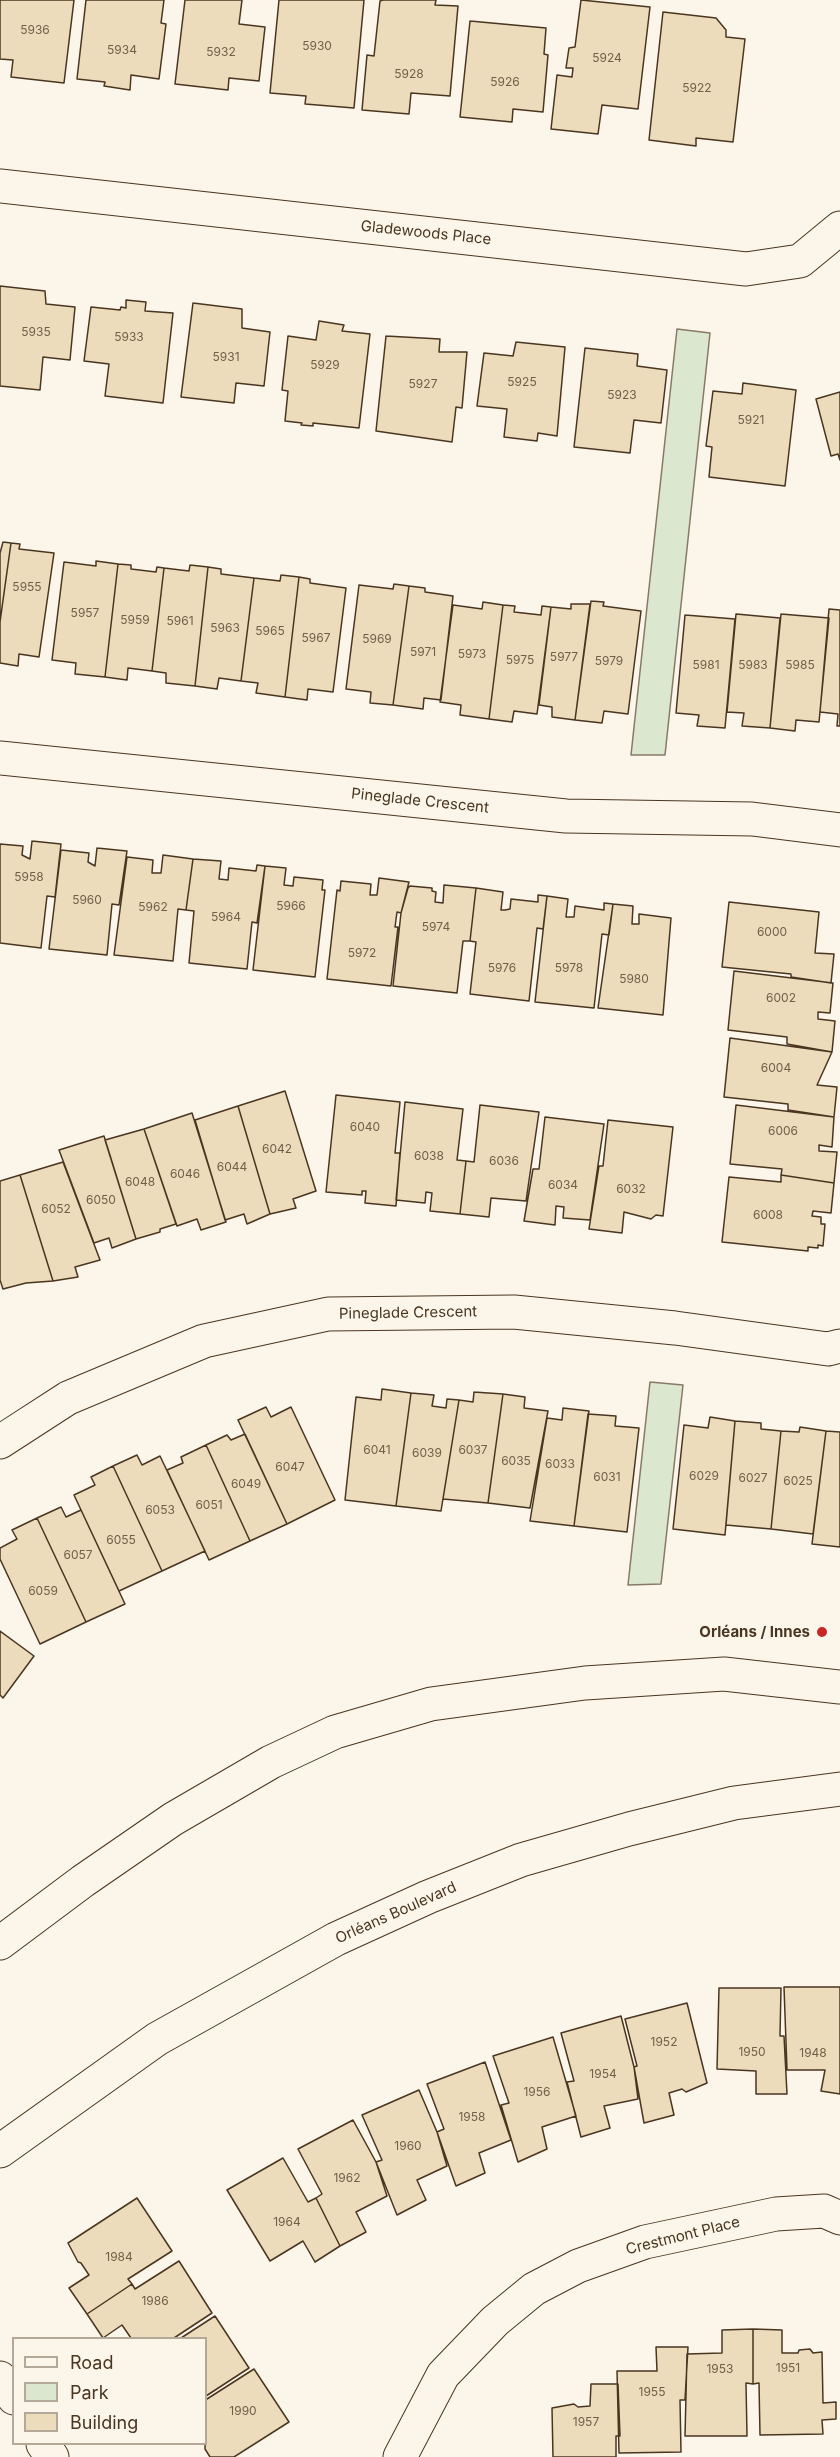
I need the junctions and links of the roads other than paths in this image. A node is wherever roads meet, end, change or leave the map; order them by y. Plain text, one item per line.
1 (0, 186) edge
2 (840, 228) edge
3 (0, 758) edge
4 (840, 830) edge
5 (840, 1346) edge
6 (0, 1442) edge
7 (840, 1687) edge
8 (840, 1790) edge
9 (0, 1943) edge
10 (0, 2151) edge
11 (840, 2218) edge
12 (0, 2378) edge
13 (12, 2395) edge
14 (400, 2457) edge

1 - 2 street, Gladewoods Place
3 - 4 street, Pineglade Crescent
5 - 6 street, Pineglade Crescent
7 - 9 street
8 - 10 street, Orléans Boulevard
11 - 14 street, Crestmont Place
12 - 13 street

